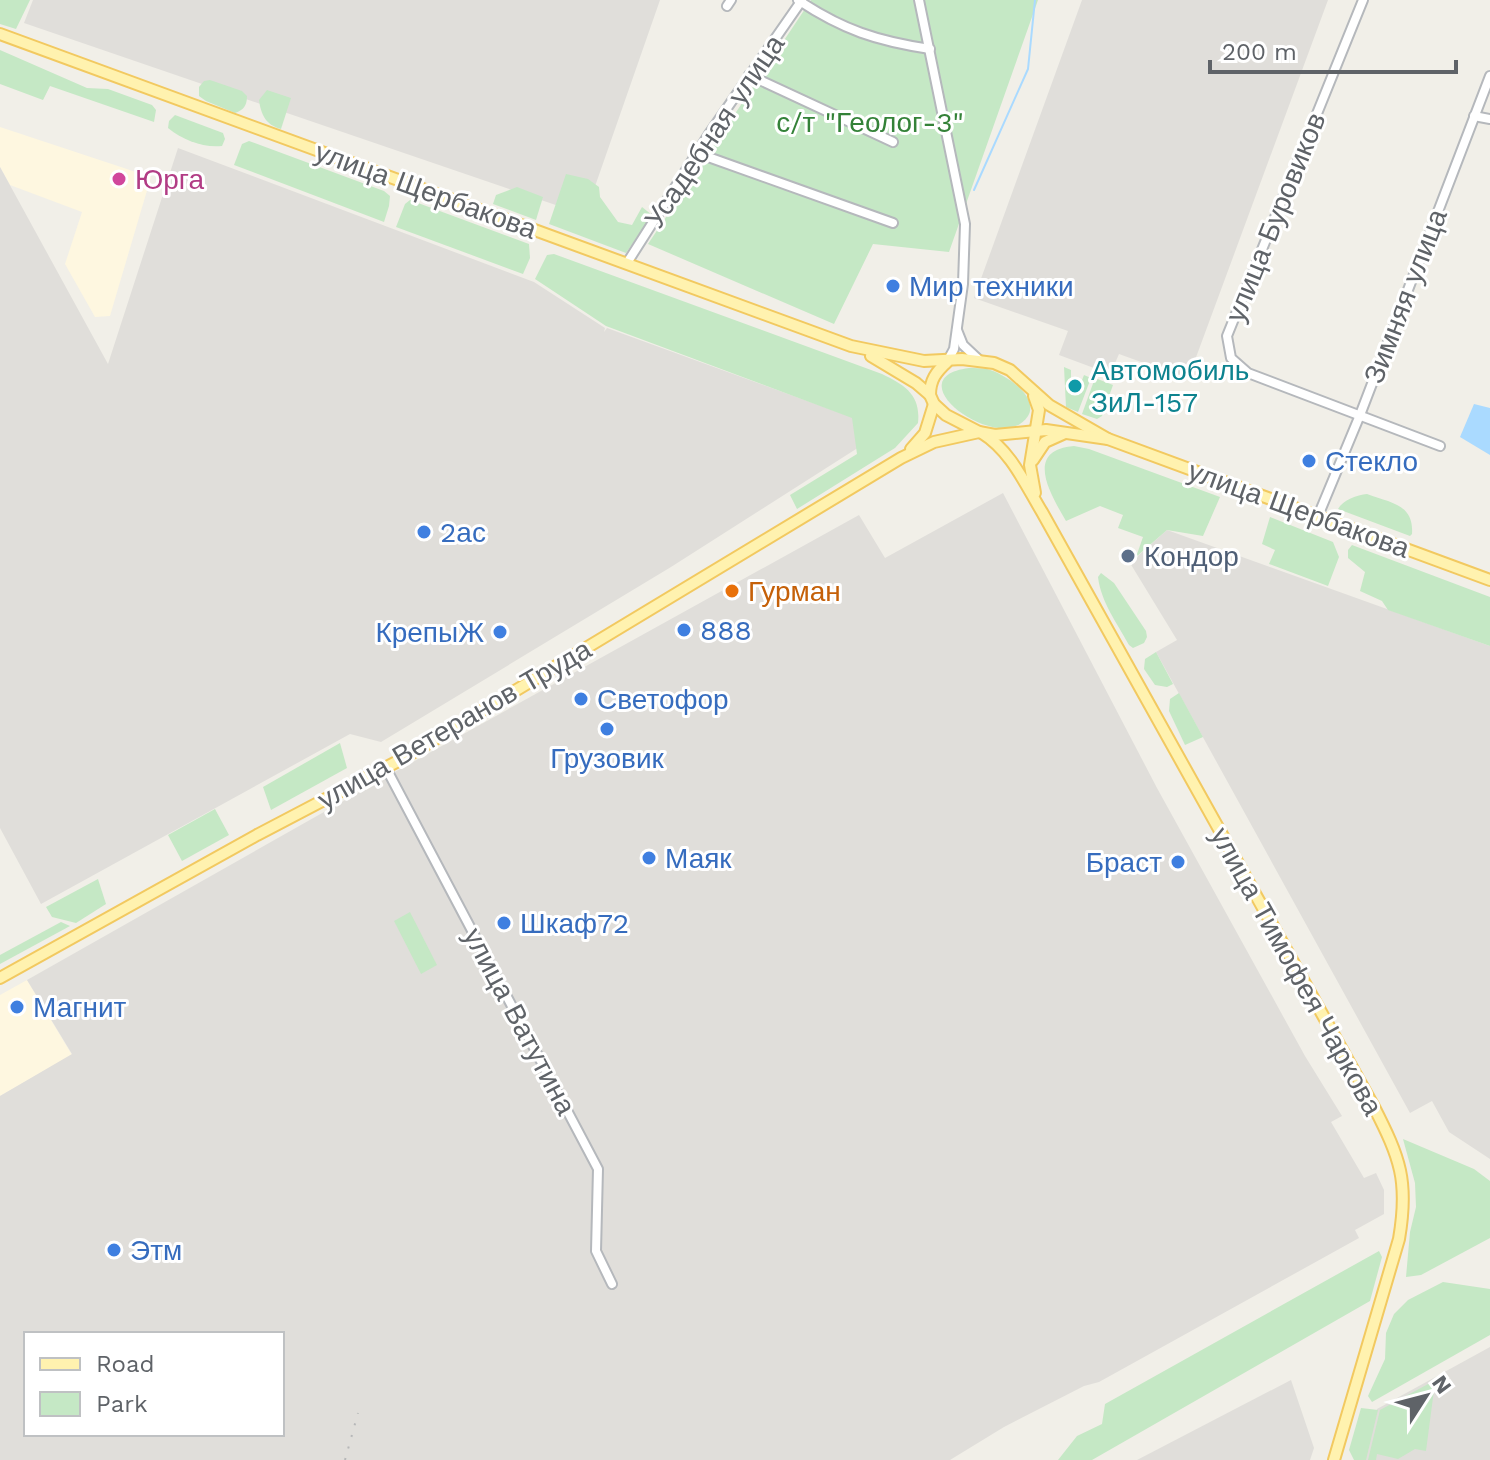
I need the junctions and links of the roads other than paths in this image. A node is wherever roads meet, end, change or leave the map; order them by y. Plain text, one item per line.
1 (919, 0) edge
2 (1363, 0) edge
3 (800, 1) edge
4 (0, 34) edge
5 (930, 49) junction
6 (749, 75) junction
7 (1490, 76) edge
8 (1474, 116) junction
9 (1490, 119) edge
10 (893, 142) dead end
11 (697, 153) junction
12 (893, 223) dead end
13 (627, 263) junction
14 (957, 329) junction
15 (851, 346) junction
16 (979, 360) junction
17 (947, 362) junction
18 (1031, 390) junction
19 (932, 400) junction
20 (1360, 415) junction
21 (1035, 430) junction
22 (1068, 432) junction
23 (980, 433) junction
24 (1108, 439) junction
25 (1440, 446) dead end
26 (901, 458) junction
27 (1030, 465) junction
28 (1042, 512) junction
29 (1318, 516) junction
30 (1490, 580) edge
31 (386, 768) junction
32 (0, 978) edge
33 (612, 1284) dead end
34 (1334, 1460) edge

1 - 5 street
2 - 20 street, улица Буровиков
3 - 5 street
3 - 6 street, Усадебная улица
4 - 13 main road, улица Щербакова
5 - 14 street
6 - 10 street
6 - 11 street, Усадебная улица
7 - 8 street, Зимняя улица
8 - 9 street
8 - 20 street, Зимняя улица
11 - 12 street
11 - 13 street, Усадебная улица
13 - 15 main road, улица Щербакова
14 - 16 street
14 - 17 street
15 - 17 main road
15 - 19 main road
16 - 17 main road
16 - 18 main road
17 - 19 main road
18 - 21 main road
18 - 24 main road
19 - 23 main road
19 - 26 main road
20 - 25 street, улица Буровиков
20 - 29 street, Зимняя улица
21 - 22 main road
21 - 23 main road
21 - 27 main road
22 - 24 main road
22 - 27 main road
23 - 26 main road
23 - 28 main road
24 - 29 main road, улица Щербакова
26 - 31 main road, улица Ветеранов Труда
27 - 28 main road
28 - 34 main road, улица Тимофея Чаркова
29 - 30 main road, улица Щербакова
31 - 32 main road, улица Ветеранов Труда
31 - 33 street, улица Ватутина

